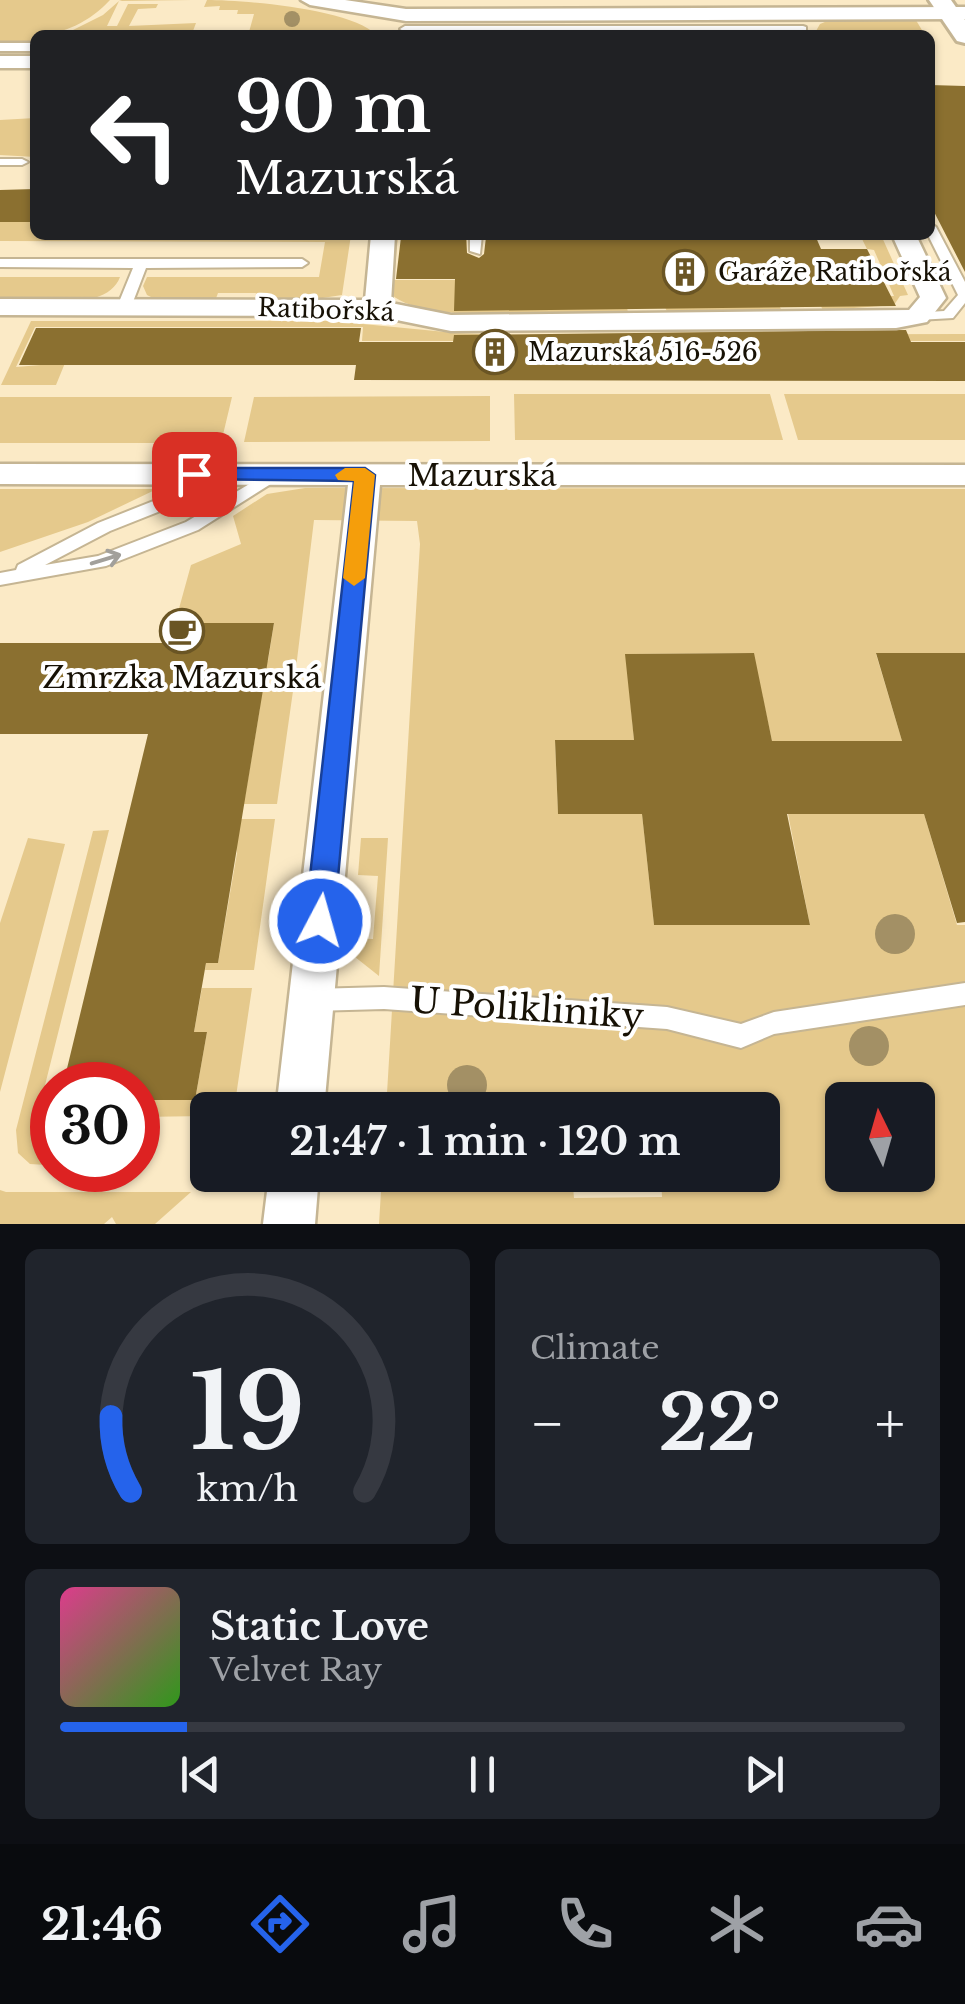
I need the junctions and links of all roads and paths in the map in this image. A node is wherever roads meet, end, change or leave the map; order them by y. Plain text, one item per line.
1 (310, 0) edge
2 (529, 7) edge
3 (951, 9) edge
4 (800, 19) edge
5 (406, 20) edge
6 (965, 36) edge
7 (0, 47) edge
8 (30, 48) edge
9 (0, 62) edge
10 (30, 62) edge
11 (0, 162) edge
12 (22, 162) dead end
13 (935, 238) edge
14 (383, 240) edge
15 (476, 240) edge
16 (906, 240) edge
17 (476, 251) dead end
18 (0, 263) edge
19 (302, 263) dead end
20 (141, 264) junction
21 (0, 307) edge
22 (124, 307) junction
23 (377, 308) junction
24 (918, 316) junction
25 (0, 474) edge
26 (194, 474) junction
27 (277, 474) junction
28 (365, 475) junction
29 (965, 475) edge
30 (5, 578) edge
31 (965, 994) edge
32 (312, 1000) junction
33 (302, 1092) edge
34 (292, 1192) edge
35 (288, 1224) edge

1 - 5 street
2 - 4 street
2 - 5 street
3 - 4 street
3 - 6 street
4 - 5 lane
7 - 8 street
9 - 10 street
11 - 12 lane
13 - 24 lane
14 - 23 street
15 - 17 lane
16 - 24 street
18 - 20 lane
19 - 20 lane
20 - 22 lane
21 - 22 street, Ratibořská
22 - 23 street, Ratibořská
23 - 24 street, Ratibořská
25 - 26 street, Mazurská
26 - 27 street, Mazurská
26 - 30 lane
27 - 28 street, Mazurská
30 -> 27 lane
28 - 29 street, Mazurská
28 - 32 street
31 - 32 lane, U Polikliniky
32 - 33 street
34 - 35 street

